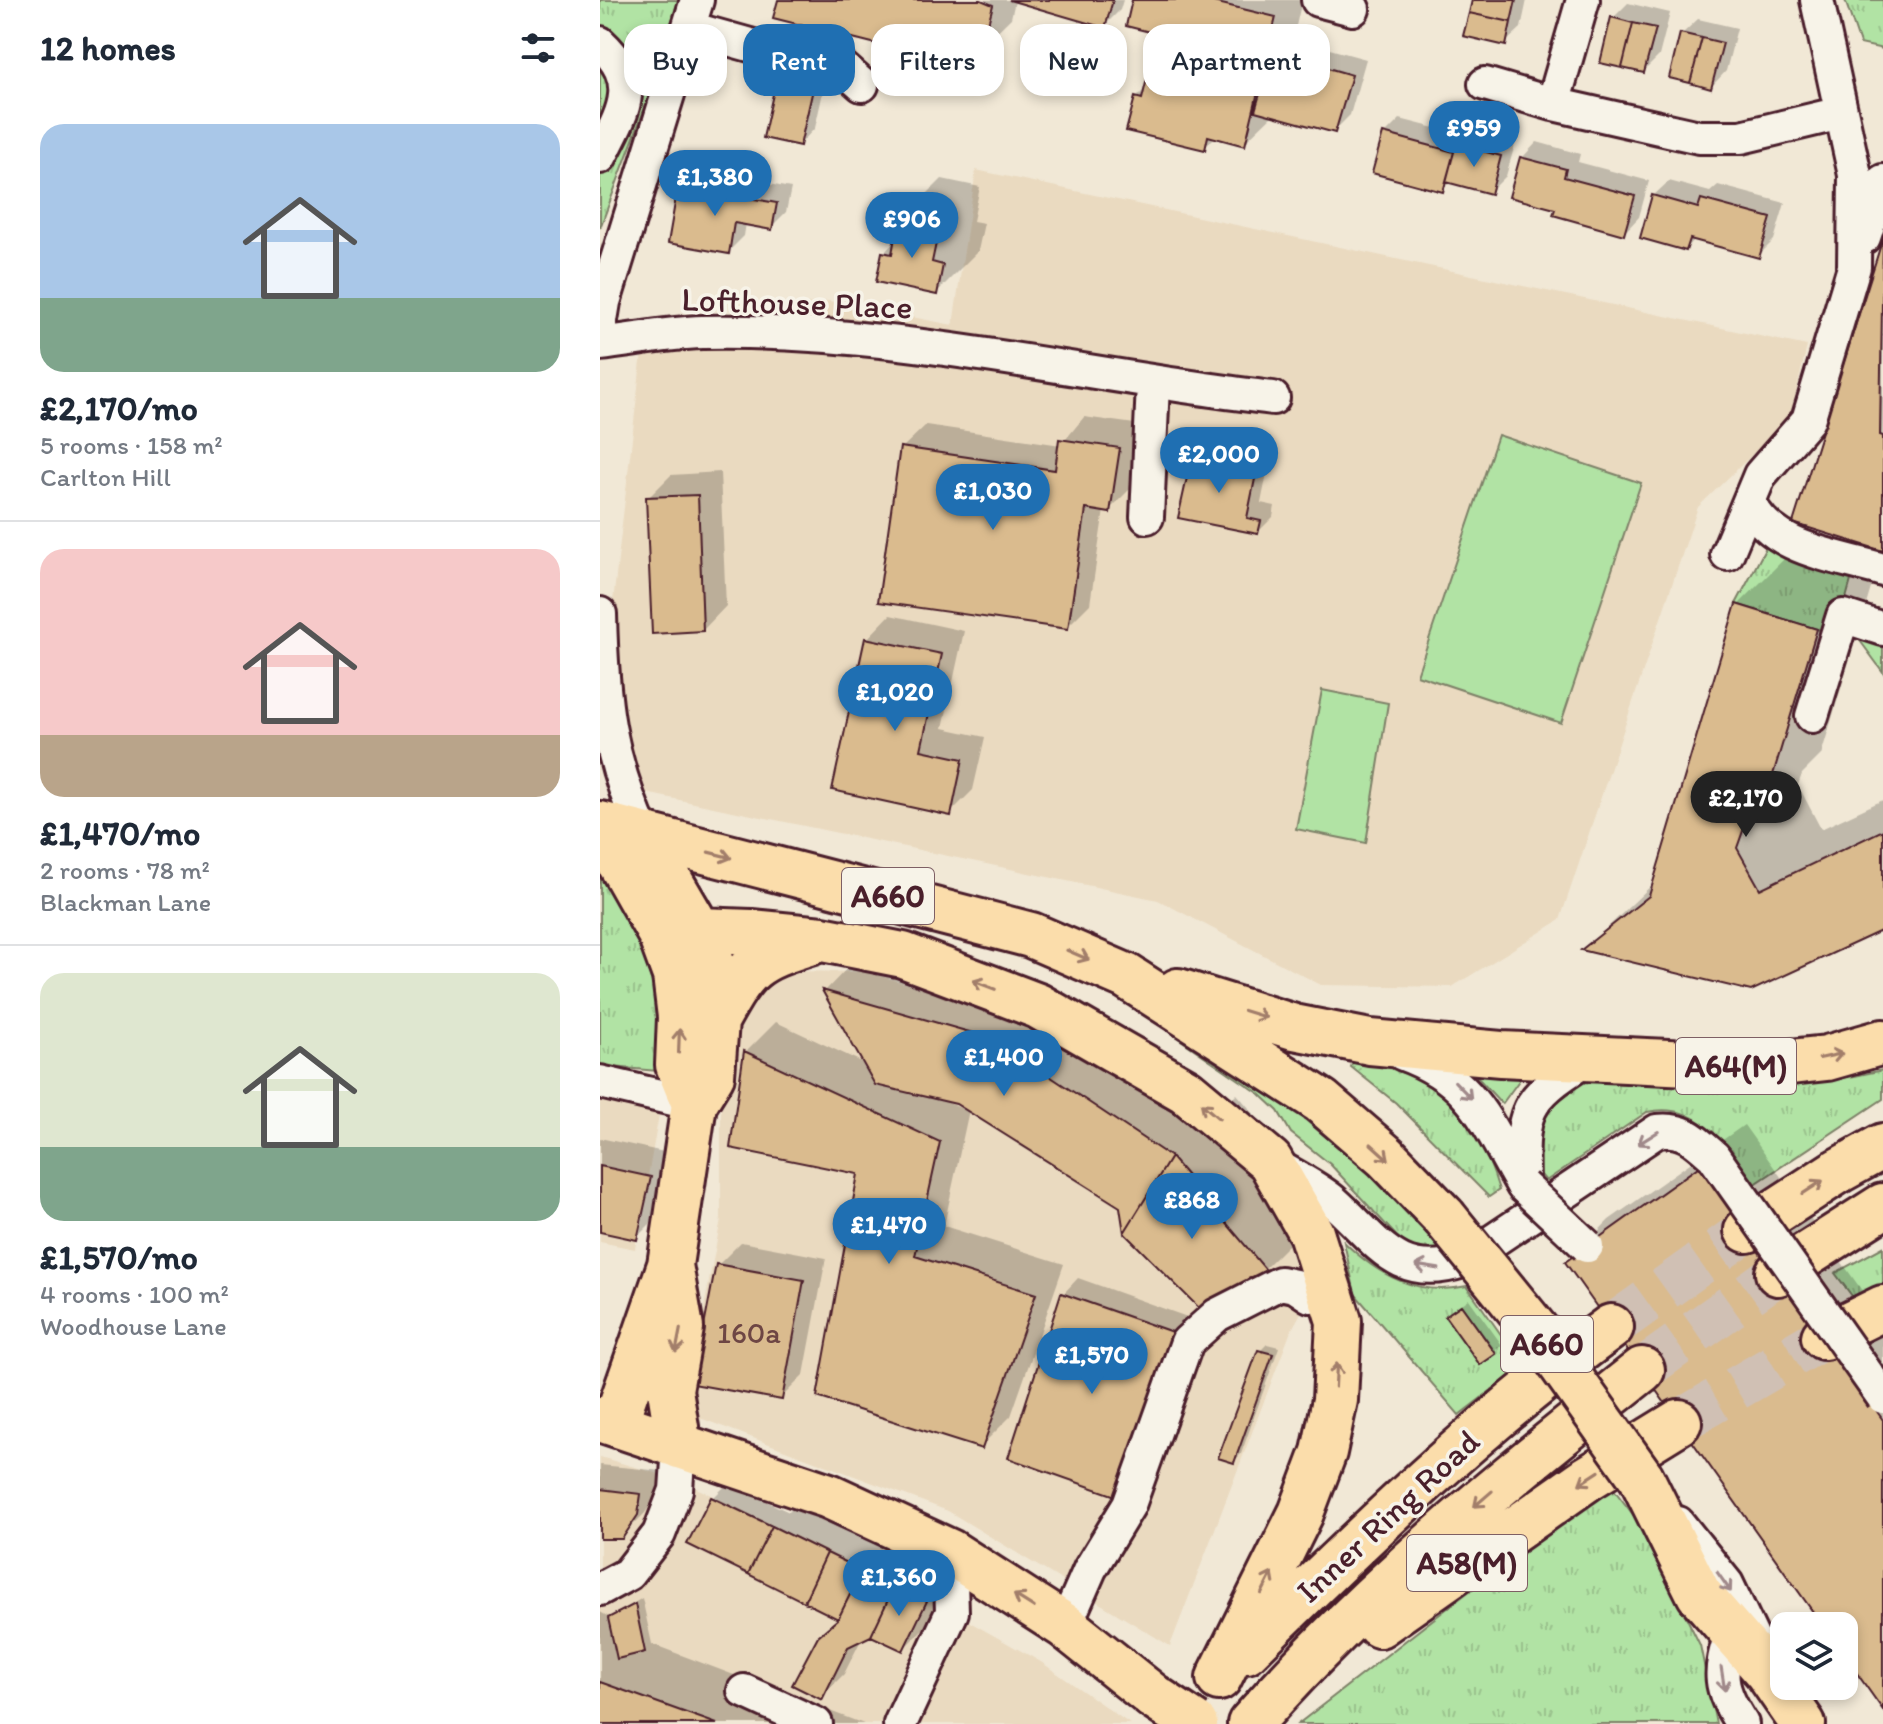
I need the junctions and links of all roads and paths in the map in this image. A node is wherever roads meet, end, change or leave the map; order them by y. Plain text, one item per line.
1 (1318, 0) edge
2 (1583, 0) edge
3 (1817, 0) edge
4 (1353, 9) dead end
5 (693, 14) edge
6 (600, 43) edge
7 (1485, 84) dead end
8 (862, 85) dead end
9 (1553, 104) junction
10 (1841, 113) junction
11 (600, 157) edge
12 (1883, 181) edge
13 (1854, 267) junction
14 (600, 326) edge
15 (600, 344) edge
16 (1153, 384) junction
17 (1273, 398) dead end
18 (1749, 502) junction
19 (1147, 517) dead end
20 (1727, 554) dead end
21 (1883, 570) edge
22 (600, 614) edge
23 (1883, 629) edge
24 (1812, 716) dead end
25 (600, 826) edge
26 (644, 836) junction
27 (600, 862) edge
28 (679, 932) junction
29 (822, 939) junction
30 (675, 975) junction
31 (1126, 976) junction
32 (716, 1021) junction
33 (1370, 1042) junction
34 (1883, 1042) edge
35 (1586, 1060) junction
36 (600, 1082) edge
37 (694, 1104) junction
38 (1883, 1146) edge
39 (1270, 1161) junction
40 (1523, 1186) junction
41 (1883, 1206) edge
42 (1747, 1230) tunnel mouth
43 (1587, 1246) dead end
44 (670, 1265) junction
45 (1778, 1273) tunnel mouth
46 (1310, 1296) dead end
47 (1880, 1312) edge
48 (1611, 1327) tunnel mouth
49 (1824, 1337) tunnel mouth
50 (1642, 1370) tunnel mouth
51 (1883, 1397) edge
52 (607, 1411) edge
53 (1679, 1422) tunnel mouth
54 (675, 1433) junction
55 (1641, 1477) junction
56 (950, 1552) junction
57 (600, 1589) edge
58 (1065, 1626) junction
59 (1732, 1632) junction
60 (1767, 1672) junction
61 (1219, 1678) junction
62 (744, 1691) dead end
63 (1167, 1710) edge
64 (1256, 1718) edge
65 (816, 1724) edge
66 (900, 1724) edge
67 (1195, 1724) edge
68 (1742, 1724) edge
69 (1803, 1724) edge

1 - 4 street
2 - 9 street
3 - 10 street
5 - 8 street
5 - 14 street
6 - 11 street
7 - 9 street
9 - 10 street
10 - 13 street
12 - 13 street
13 - 18 street
15 - 16 street, Lofthouse Place
16 - 17 street, Lofthouse Place
16 - 19 street
18 - 20 street
18 - 21 street
22 - 26 street
23 - 24 street
25 - 26 highway, A660
25 - 28 highway, A660
26 - 28 highway, A660
26 -> 31 highway, A660
27 - 30 highway
28 - 29 highway, A660
28 - 30 highway, A660
28 - 32 highway, A660
29 - 32 highway
39 -> 29 highway, A660
37 -> 30 highway, A660
31 -> 33 highway
31 -> 55 highway, A660, bridge
32 - 37 highway, A660
33 - 35 highway
33 -> 40 street
35 -> 34 highway, A64(M)
35 - 40 street
36 - 37 street
37 - 44 highway, A660
42 -> 38 highway
51 -> 39 street, bridge
61 -> 39 highway, A58(M)
40 - 43 street, bridge
41 - 45 highway
44 - 52 highway, A660
44 -> 54 highway, A660
46 - 58 street
47 - 49 highway
48 - 61 highway, Inner Ring Road / A58(M)
50 -> 64 highway, Inner Ring Road / A58(M)
52 - 54 highway, A660
53 -> 64 highway, A58(M)
54 - 56 highway, A660
54 - 57 street
55 - 59 highway, A660
55 -> 60 street
58 -> 56 highway, A660
56 - 66 street
58 - 63 highway, A660
59 - 60 highway, A660
59 -> 68 street
60 - 69 highway, A660
61 - 63 highway, Inner Ring Road / A58(M)
62 - 65 street
63 - 67 highway, A660, bridge

